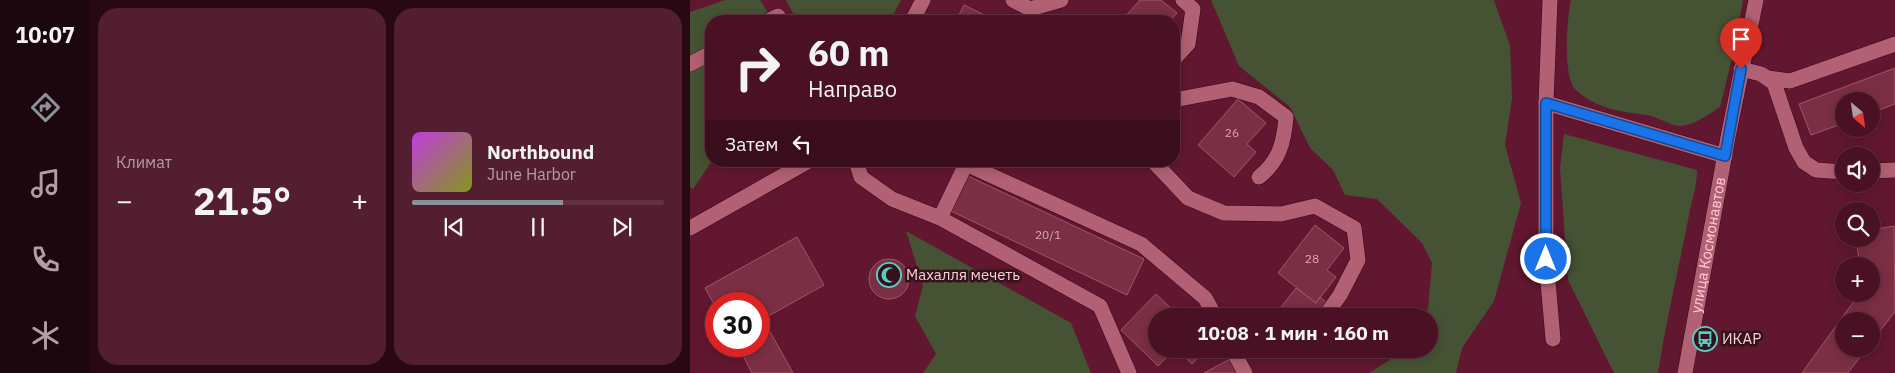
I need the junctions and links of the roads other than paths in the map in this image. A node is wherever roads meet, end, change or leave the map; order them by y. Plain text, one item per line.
1 (923, 0) edge
2 (1013, 0) edge
3 (1062, 0) edge
4 (1183, 0) edge
5 (1550, 0) edge
6 (1756, 0) edge
7 (915, 15) edge
8 (1034, 15) edge
9 (1895, 44) edge
10 (1180, 53) edge
11 (705, 56) edge
12 (690, 64) edge
13 (1741, 69) junction
14 (1768, 78) junction
15 (1180, 99) edge
16 (1546, 103) junction
17 (1725, 156) junction
18 (798, 167) edge
19 (858, 167) edge
20 (866, 167) edge
21 (963, 167) edge
22 (974, 167) edge
23 (1159, 167) edge
24 (870, 169) dead end
25 (1880, 170) edge
26 (1895, 170) edge
27 (1835, 171) edge
28 (1258, 177) dead end
29 (940, 218) junction
30 (690, 228) edge
31 (1211, 308) edge
32 (1331, 308) edge
33 (1553, 339) dead end
34 (1237, 358) edge
35 (1129, 373) edge
36 (1245, 373) edge
37 (1685, 373) edge

1 - 7 street
2 - 8 street
3 - 8 street
4 - 10 street
5 - 16 street
6 - 13 street, улица Космонавтов
9 - 14 street
11 - 12 street
13 - 14 street
13 - 17 street, улица Космонавтов
14 - 27 street
15 - 28 street
16 - 17 street
16 - 33 street
17 - 37 street, улица Космонавтов
18 - 30 street
19 - 29 street
20 - 24 street
21 - 29 street
22 - 31 street
23 - 32 street
25 - 26 street
29 - 35 street
34 - 36 street

